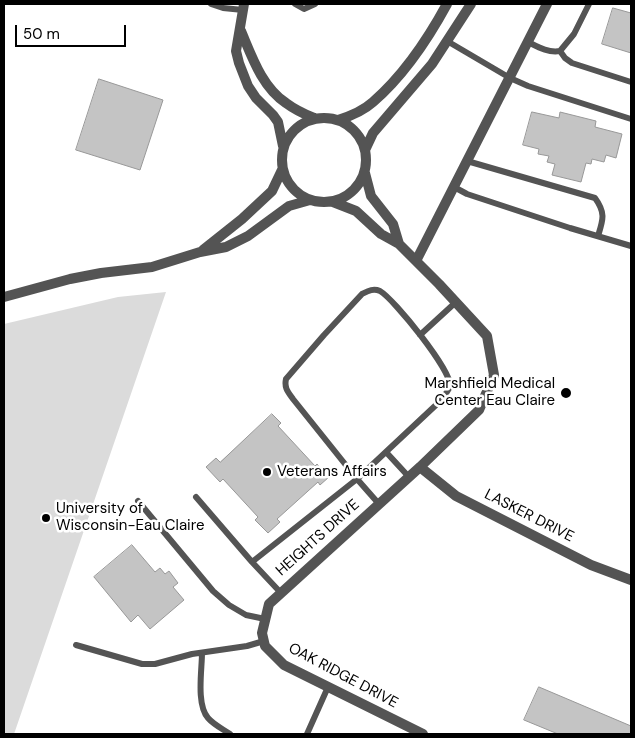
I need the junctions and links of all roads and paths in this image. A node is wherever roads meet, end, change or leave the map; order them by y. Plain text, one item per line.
1 (211, 4) edge
2 (295, 4) edge
3 (315, 4) edge
4 (447, 4) edge
5 (471, 4) edge
6 (547, 4) edge
7 (589, 4) edge
8 (243, 7) edge
9 (241, 31) junction
10 (447, 41) junction
11 (528, 42) junction
12 (560, 51) junction
13 (510, 78) junction
14 (631, 82) edge
15 (314, 118) junction
16 (631, 118) edge
17 (338, 120) junction
18 (283, 146) junction
19 (365, 150) junction
20 (468, 161) junction
21 (282, 170) junction
22 (365, 173) junction
23 (454, 187) junction
24 (310, 200) junction
25 (333, 202) junction
26 (598, 236) junction
27 (400, 244) junction
28 (631, 246) edge
29 (200, 252) junction
30 (416, 261) junction
31 (4, 297) edge
32 (456, 302) junction
33 (420, 335) junction
34 (386, 452) junction
35 (420, 467) junction
36 (409, 476) junction
37 (357, 479) junction
38 (196, 498) dead end
39 (138, 501) dead end
40 (378, 504) junction
41 (252, 562) junction
42 (631, 580) edge
43 (281, 593) junction
44 (265, 619) junction
45 (263, 637) junction
46 (76, 645) dead end
47 (202, 653) junction
48 (328, 687) junction
49 (230, 734) edge
50 (307, 734) edge
51 (422, 734) edge

1 - 8 lane
2 - 3 lane
4 - 17 street
5 - 10 street
6 - 11 street
7 - 12 lane
8 - 9 street
9 - 15 street
9 - 18 street
10 - 13 lane
10 - 19 street
11 - 12 lane
11 - 13 street
12 - 14 lane
13 - 16 lane
13 - 20 street
15 - 17 street
15 - 18 street
17 - 19 street
18 - 21 street
19 - 22 street
20 - 23 street
20 - 26 lane
21 - 24 street
21 - 29 street
22 - 25 street
22 - 27 street, HEIGHTS DRIVE
23 - 26 lane
23 - 30 street
24 - 25 street
24 - 29 street
25 - 27 street, HEIGHTS DRIVE
26 - 28 lane
27 - 30 street, HEIGHTS DRIVE
29 - 31 street
30 - 32 street, HEIGHTS DRIVE
32 - 33 lane
32 - 35 street, HEIGHTS DRIVE
33 - 34 lane
33 - 37 lane
34 - 36 lane
34 - 37 lane
35 - 36 street, HEIGHTS DRIVE
35 - 42 street, LASKER DRIVE
36 - 40 street, HEIGHTS DRIVE
37 - 40 lane
37 - 41 lane
38 - 41 lane
39 - 44 lane
40 - 43 street, HEIGHTS DRIVE
41 - 43 lane
43 - 44 street, HEIGHTS DRIVE
44 - 45 street, HEIGHTS DRIVE
45 - 47 lane
45 - 48 street, OAK RIDGE DRIVE
46 - 47 lane
47 - 49 lane
48 - 50 lane
48 - 51 street, OAK RIDGE DRIVE

